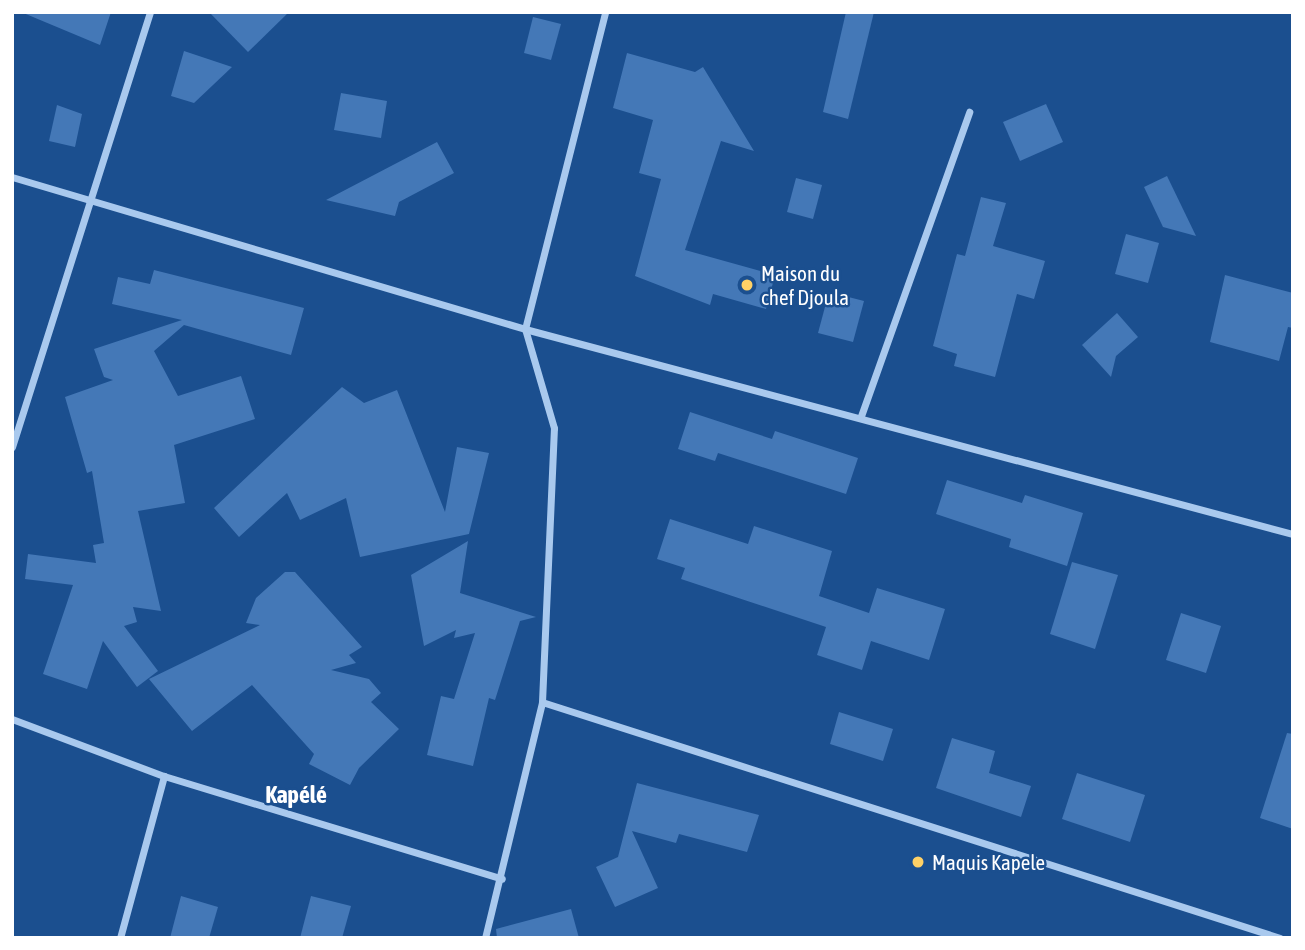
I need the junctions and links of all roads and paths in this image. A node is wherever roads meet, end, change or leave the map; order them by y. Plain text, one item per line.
1 (150, 12) edge
2 (606, 12) edge
3 (968, 112) dead end
4 (12, 177) edge
5 (93, 198) junction
6 (525, 328) junction
7 (861, 416) junction
8 (12, 447) edge
9 (1293, 534) edge
10 (542, 702) junction
11 (12, 719) edge
12 (164, 776) junction
13 (502, 879) junction
14 (120, 938) edge
15 (485, 938) edge
16 (1280, 938) edge

1 - 5 street
2 - 6 street
3 - 7 street
4 - 5 street
5 - 6 street
5 - 8 street
6 - 7 street
6 - 10 street
7 - 9 street
10 - 13 street
10 - 16 street
11 - 12 street
12 - 13 street
12 - 14 street
13 - 15 street

